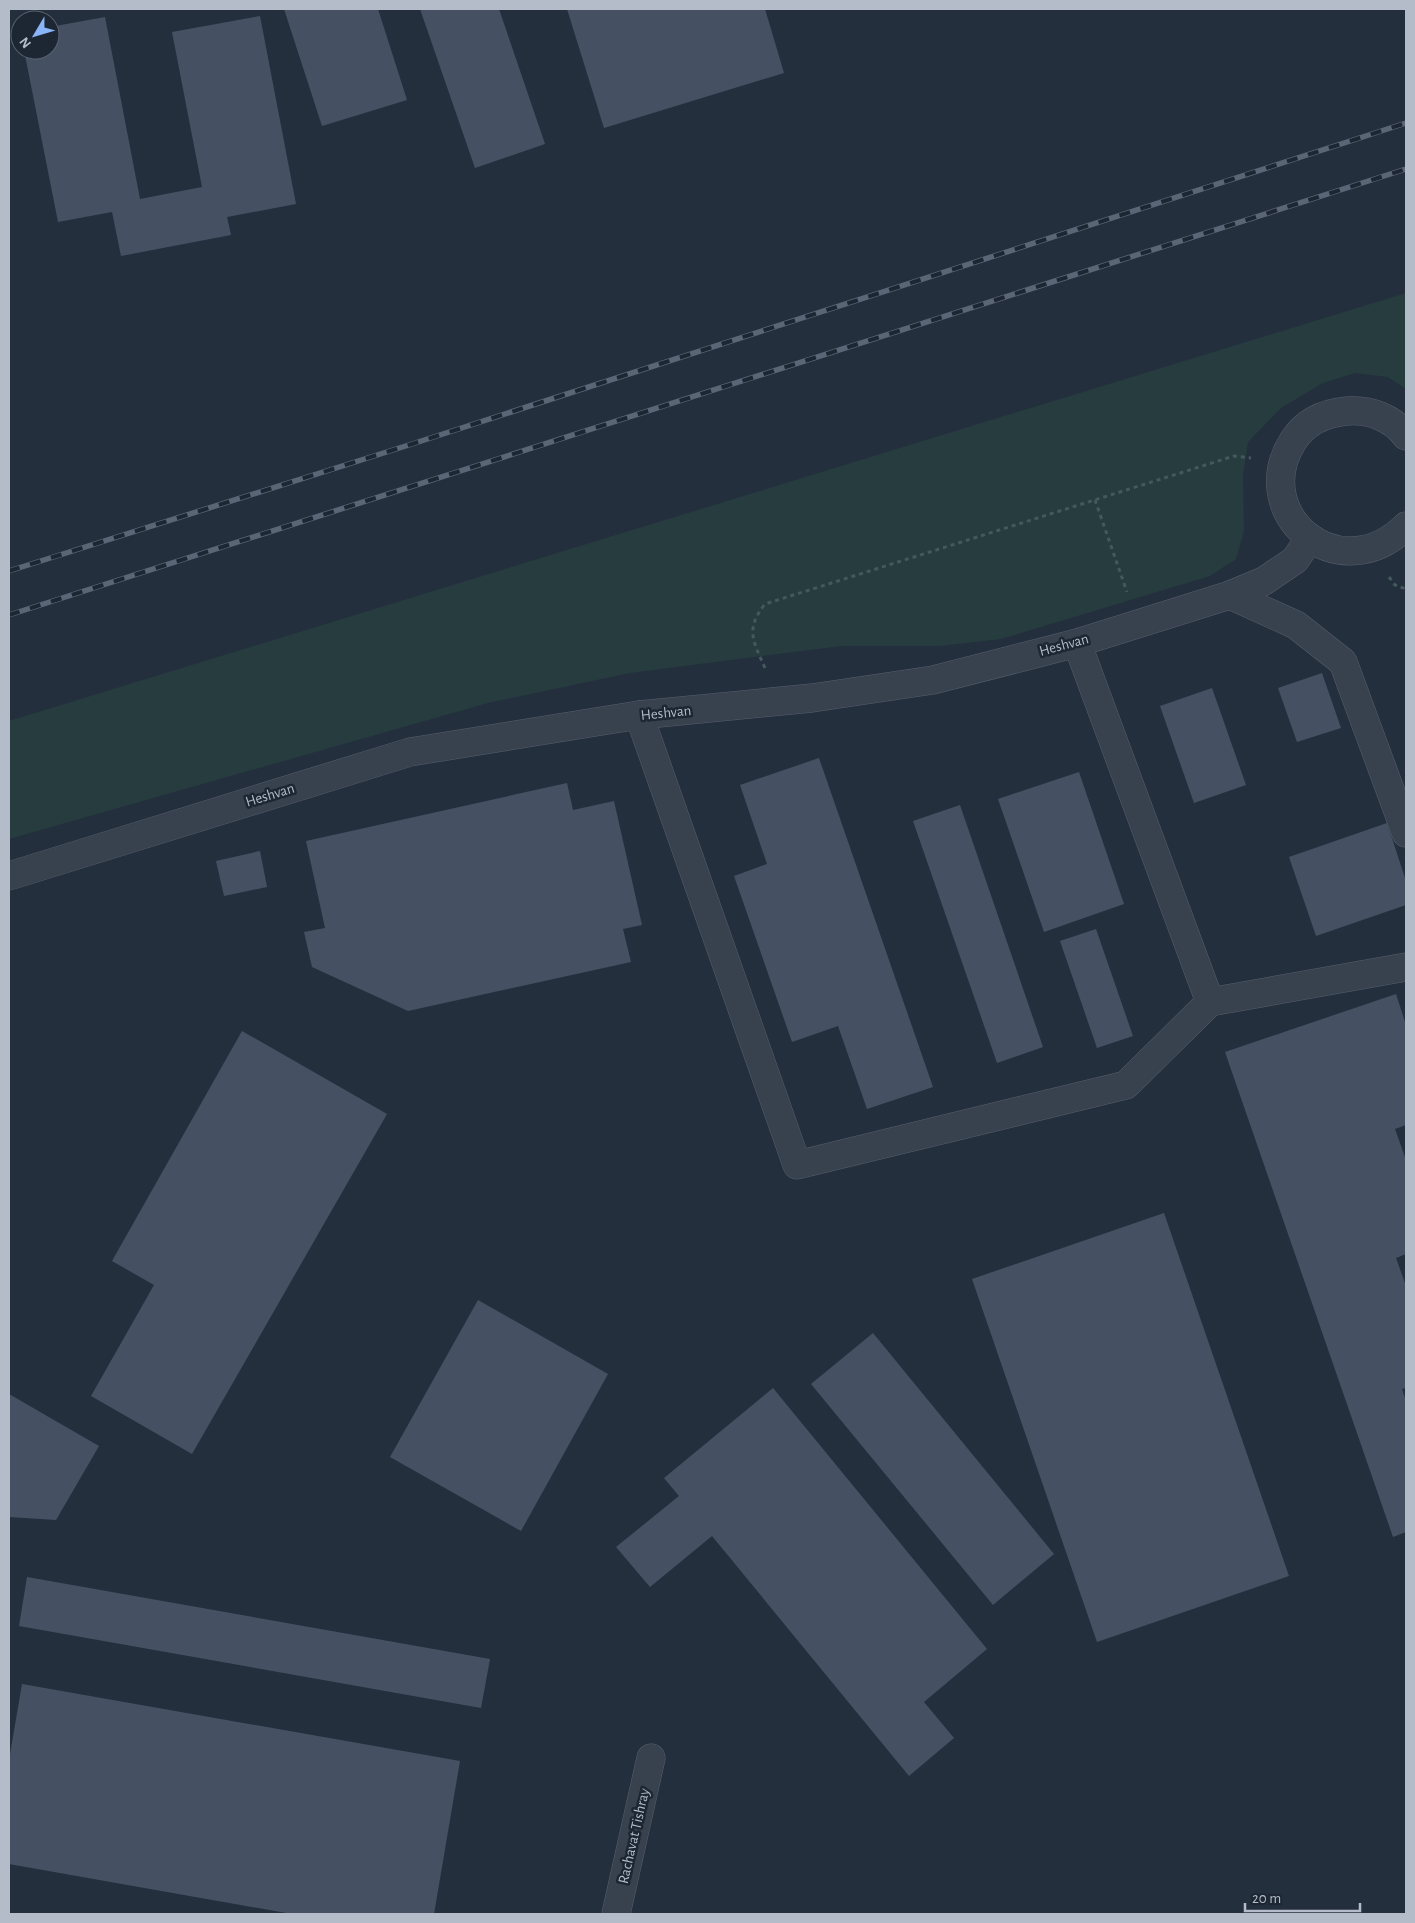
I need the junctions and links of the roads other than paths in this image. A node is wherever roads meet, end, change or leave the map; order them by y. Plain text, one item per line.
1 (1406, 436) edge
2 (1406, 526) edge
3 (1310, 538) junction
4 (1230, 595) junction
5 (1077, 643) junction
6 (639, 715) junction
7 (1406, 833) edge
8 (9, 876) edge
9 (1406, 966) edge
10 (1210, 1002) junction
11 (651, 1758) dead end
12 (616, 1914) edge

1 - 3 street
2 - 3 street
3 - 4 street, Heshvan
4 - 5 street, Heshvan
4 - 7 street
5 - 6 street, Heshvan
5 - 10 street
6 - 8 street, Heshvan
6 - 10 street
9 - 10 street
11 - 12 street, Rachavat Tishray

